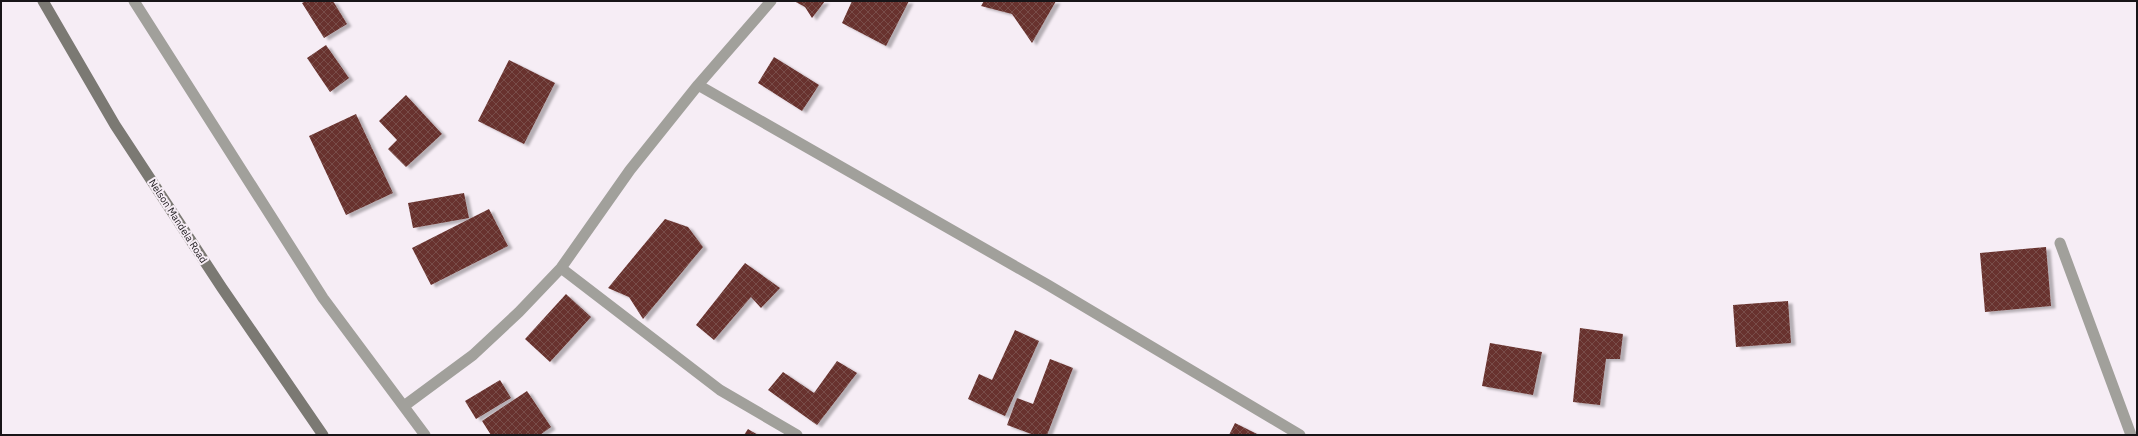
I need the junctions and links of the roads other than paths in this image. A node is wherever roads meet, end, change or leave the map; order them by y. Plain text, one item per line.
1 (42, 1) edge
2 (134, 1) edge
3 (771, 1) edge
4 (698, 85) junction
5 (2060, 243) dead end
6 (561, 268) junction
7 (404, 406) junction
8 (323, 435) edge
9 (425, 435) edge
10 (797, 435) edge
11 (1300, 435) edge
12 (2131, 435) edge

1 - 8 main road, Nelson Mandela Road
2 - 7 street
3 - 4 street
4 - 6 street
4 - 11 street
5 - 12 street
6 - 7 street
6 - 10 street
7 - 9 street

